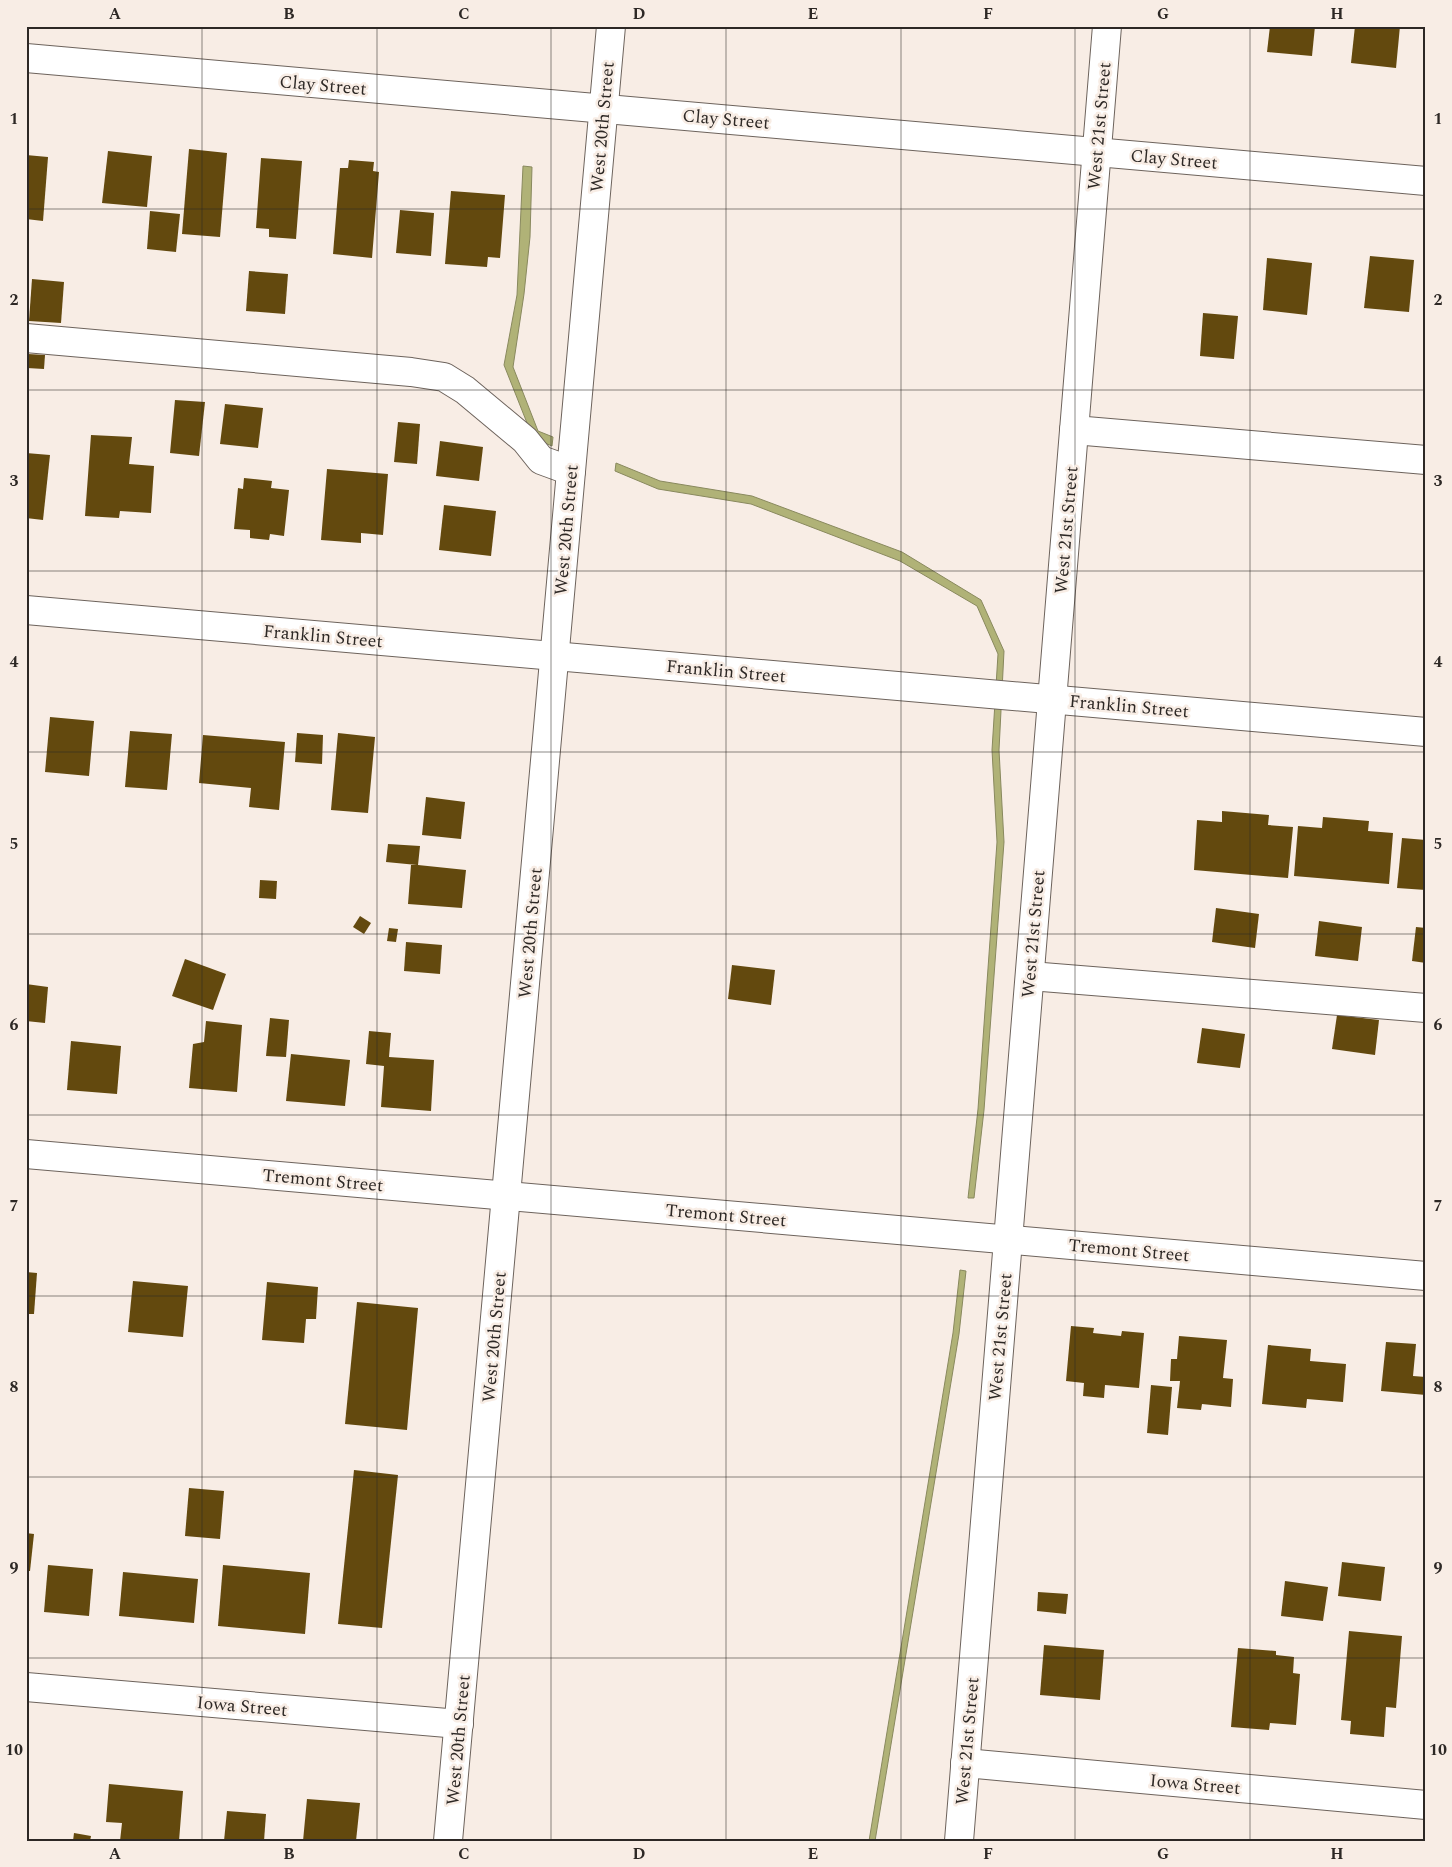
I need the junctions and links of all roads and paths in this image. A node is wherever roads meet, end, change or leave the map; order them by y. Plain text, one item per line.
1 (611, 26) edge
2 (1107, 26) edge
3 (26, 58) edge
4 (603, 109) junction
5 (1097, 152) junction
6 (1426, 182) edge
7 (26, 338) edge
8 (1074, 430) junction
9 (1426, 460) edge
10 (571, 471) junction
11 (26, 610) edge
12 (554, 656) junction
13 (1052, 700) junction
14 (1426, 732) edge
15 (1030, 976) junction
16 (1426, 1008) edge
17 (26, 1154) edge
18 (506, 1196) junction
19 (1008, 1239) junction
20 (1426, 1276) edge
21 (26, 1687) edge
22 (459, 1724) junction
23 (965, 1763) junction
24 (1426, 1805) edge
25 (448, 1841) edge
26 (959, 1841) edge

1 - 4 street, West 20th Street
2 - 5 street, West 21st Street
3 - 4 street, Clay Street
4 - 5 street, Clay Street
4 - 10 street, West 20th Street
5 - 6 street, Clay Street
5 - 8 street, West 21st Street
7 - 10 street
8 - 9 street
8 - 13 street, West 21st Street
10 - 12 street, West 20th Street
11 - 12 street, Franklin Street
12 - 13 street, Franklin Street
12 - 18 street, West 20th Street
13 - 14 street, Franklin Street
13 - 15 street, West 21st Street
15 - 16 street
15 - 19 street, West 21st Street
17 - 18 street, Tremont Street
18 - 19 street, Tremont Street
18 - 22 street, West 20th Street
19 - 20 street, Tremont Street
19 - 23 street, West 21st Street
21 - 22 street, Iowa Street
22 - 25 street, West 20th Street
23 - 24 street, Iowa Street
23 - 26 street, West 21st Street

